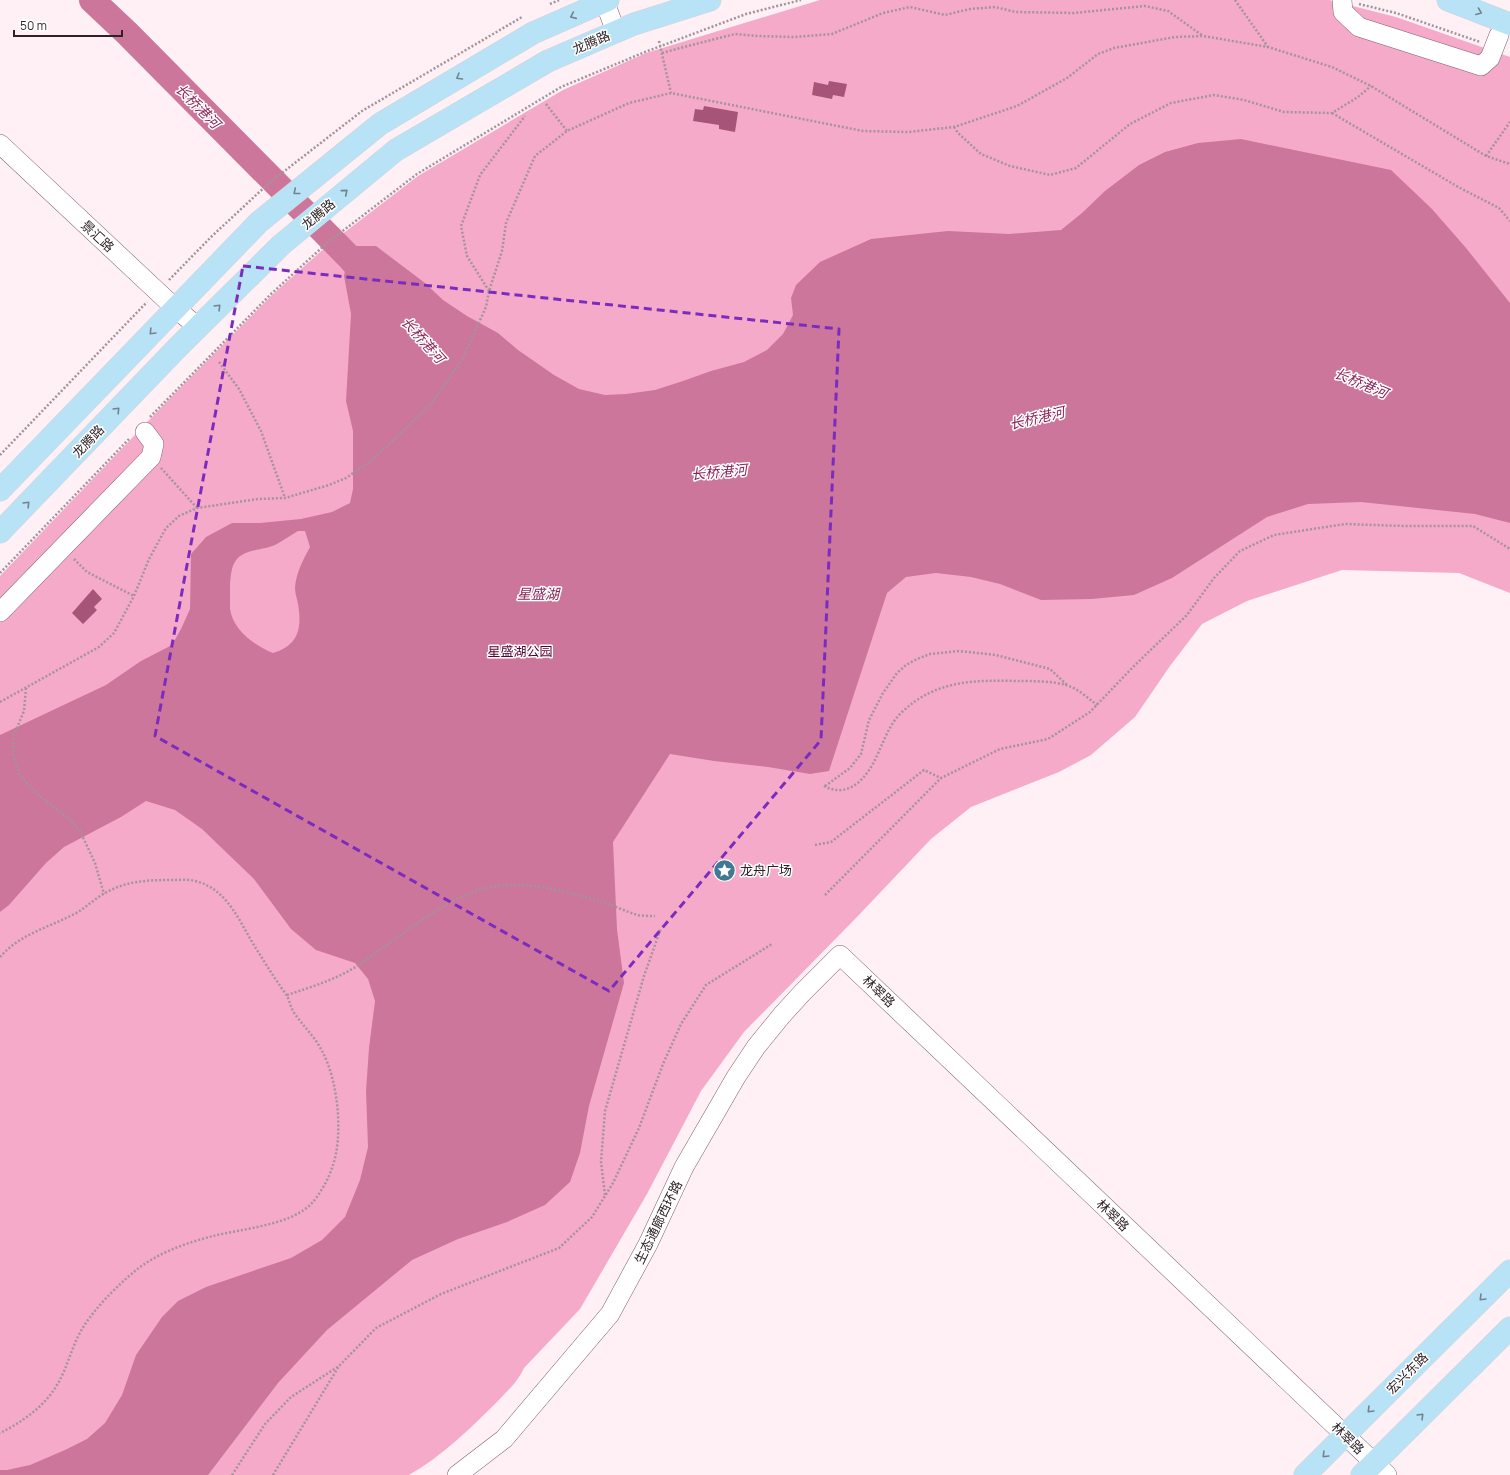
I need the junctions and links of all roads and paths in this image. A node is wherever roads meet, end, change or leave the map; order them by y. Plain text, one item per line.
1 (606, 0) edge
2 (710, 0) edge
3 (801, 0) edge
4 (1235, 0) edge
5 (1448, 0) edge
6 (1347, 1) edge
7 (1505, 29) edge
8 (616, 32) junction
9 (1203, 36) junction
10 (659, 42) dead end
11 (1482, 43) dead end
12 (1268, 47) junction
13 (662, 54) junction
14 (1371, 86) junction
15 (671, 93) junction
16 (546, 104) dead end
17 (1332, 113) junction
18 (525, 116) dead end
19 (1510, 122) edge
20 (954, 127) junction
21 (567, 131) junction
22 (0, 144) edge
23 (1486, 156) junction
24 (1510, 164) edge
25 (1510, 221) edge
26 (489, 291) junction
27 (175, 308) junction
28 (198, 328) junction
29 (219, 362) dead end
30 (141, 430) junction
31 (151, 457) junction
32 (0, 490) edge
33 (285, 498) junction
34 (197, 508) junction
35 (0, 532) edge
36 (62, 548) junction
37 (1510, 549) edge
38 (0, 573) edge
39 (134, 596) junction
40 (0, 612) edge
41 (1067, 685) junction
42 (26, 688) junction
43 (0, 702) edge
44 (1097, 705) junction
45 (941, 778) junction
46 (815, 845) dead end
47 (104, 894) junction
48 (825, 895) dead end
49 (655, 916) dead end
50 (661, 928) dead end
51 (772, 944) dead end
52 (840, 955) joint
53 (0, 957) edge
54 (287, 995) junction
55 (605, 1196) junction
56 (1510, 1271) edge
57 (1510, 1328) edge
58 (339, 1366) junction
59 (0, 1433) edge
60 (1344, 1435) junction
61 (1374, 1471) edge
62 (232, 1475) edge
63 (273, 1475) edge
64 (457, 1475) edge
65 (1305, 1475) edge

1 - 8 street
1 -> 27 main road
2 - 8 main road, 龙腾路
3 - 30 path
4 - 12 path
5 -> 7 main road
6 - 7 street
6 - 11 path
28 -> 8 main road, 龙腾路
9 - 12 path
9 - 13 path
9 - 20 path
10 - 13 path
12 - 14 path
13 - 15 path
14 - 17 path
14 - 23 path
15 - 20 path
15 - 21 path
16 - 21 path
17 - 20 path
17 - 25 path
18 - 26 path
19 - 23 path
21 - 26 path
22 - 27 street, 景汇路
23 - 24 path
26 - 33 path
27 - 28 street, 景汇路
27 -> 32 main road
35 -> 28 main road, 龙腾路
29 - 33 path
30 - 31 street
30 - 38 path
31 - 34 path
31 - 36 street
33 - 34 path
34 - 39 path
36 - 39 path
36 - 40 street
37 - 44 path
39 - 42 path
41 - 41 path
41 - 44 path
42 - 43 path
42 - 47 path
44 - 45 path
45 - 46 path
45 - 48 path
47 - 53 path
47 - 54 path
49 - 54 path
50 - 55 path
51 - 55 path
52 - 60 street, 林翠路
52 - 64 street, 生态通廊西环路
54 - 59 path
55 - 58 path
56 -> 60 main road, 宏兴东路
61 -> 57 main road
58 - 62 path
58 - 63 path
60 - 61 street, 林翠路
60 -> 65 main road, 宏兴东路

